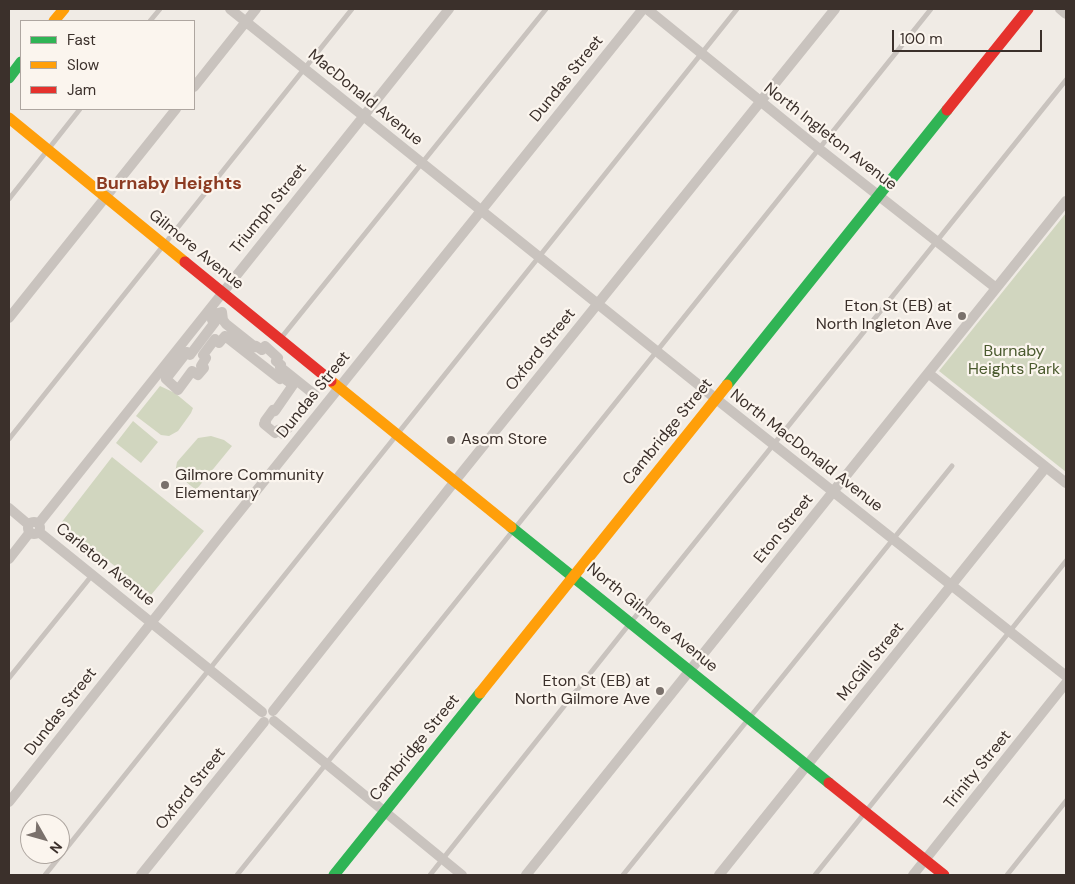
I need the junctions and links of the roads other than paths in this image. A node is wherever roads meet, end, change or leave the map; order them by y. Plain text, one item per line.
1 (64, 9) edge
2 (160, 9) edge
3 (230, 9) edge
4 (256, 9) edge
5 (352, 9) edge
6 (448, 9) edge
7 (546, 9) edge
8 (645, 9) edge
9 (737, 9) edge
10 (835, 9) edge
11 (930, 9) edge
12 (1028, 9) edge
13 (1060, 9) edge
14 (1066, 14) edge
15 (55, 20) edge
16 (151, 20) edge
17 (246, 22) junction
18 (702, 53) junction
19 (20, 63) edge
20 (305, 69) junction
21 (9, 78) edge
22 (1066, 80) edge
23 (195, 86) edge
24 (761, 101) junction
25 (79, 110) edge
26 (175, 110) edge
27 (363, 115) junction
28 (9, 118) edge
29 (818, 148) junction
30 (48, 150) junction
31 (423, 163) junction
32 (879, 195) junction
33 (105, 197) junction
34 (9, 199) edge
35 (1066, 201) edge
36 (482, 210) junction
37 (937, 242) junction
38 (164, 246) junction
39 (539, 256) junction
40 (996, 288) junction
41 (222, 292) junction
42 (598, 303) junction
43 (9, 318) edge
44 (280, 339) junction
45 (657, 351) junction
46 (928, 373) junction
47 (339, 387) junction
48 (178, 390) joint
49 (716, 399) junction
50 (396, 434) junction
51 (9, 439) edge
52 (774, 445) junction
53 (952, 466) dead end
54 (1046, 467) junction
55 (455, 481) junction
56 (1066, 483) edge
57 (834, 491) junction
58 (9, 508) edge
59 (34, 528) junction
60 (514, 528) junction
61 (893, 539) junction
62 (9, 559) edge
63 (1066, 561) edge
64 (93, 574) junction
65 (573, 576) junction
66 (951, 585) junction
67 (151, 622) junction
68 (630, 622) junction
69 (1010, 632) junction
70 (210, 669) junction
71 (690, 670) junction
72 (1066, 676) edge
73 (9, 678) edge
74 (1066, 683) edge
75 (268, 717) junction
76 (749, 718) junction
77 (326, 764) junction
78 (807, 765) junction
79 (1066, 801) edge
80 (9, 802) edge
81 (866, 811) junction
82 (384, 812) junction
83 (442, 860) junction
84 (925, 860) junction
85 (45, 875) edge
86 (141, 875) edge
87 (237, 875) edge
88 (334, 875) edge
89 (430, 875) edge
90 (462, 875) edge
91 (526, 875) edge
92 (623, 875) edge
93 (719, 875) edge
94 (815, 875) edge
95 (913, 875) edge
96 (944, 875) edge
97 (1007, 875) edge

1 - 15 street
2 - 16 lane
3 - 17 street, MacDonald Avenue
4 - 17 street
5 - 20 lane
6 - 27 street, Triumph Street
7 - 31 lane
8 - 18 street, North Ingleton Avenue
8 - 36 street, Dundas Street
9 - 18 lane
10 - 24 street, Oxford Street
11 - 29 lane
12 - 32 street, Cambridge Street
13 - 14 street
17 - 20 street, MacDonald Avenue
17 - 23 street
18 - 24 street, North Ingleton Avenue
18 - 39 lane
19 - 21 street
20 - 27 street, MacDonald Avenue
20 - 38 lane
22 - 37 lane
24 - 29 street, North Ingleton Avenue
24 - 42 street, Oxford Street
25 - 30 lane
26 - 33 street
27 - 31 street, MacDonald Avenue
27 - 41 street, Triumph Street
28 - 30 street, Gilmore Avenue
29 - 32 street, North Ingleton Avenue
29 - 45 lane
30 - 33 street, Gilmore Avenue
30 - 34 lane
31 - 36 street, MacDonald Avenue
31 - 44 lane
32 - 37 street, North Ingleton Avenue
32 - 49 street, Cambridge Street
33 - 38 street, Gilmore Avenue
33 - 43 street
35 - 40 street, Eton Street
36 - 39 street, North MacDonald Avenue
36 - 47 street, Dundas Street
37 - 40 street, North Ingleton Avenue
37 - 52 lane
38 - 41 street, Gilmore Avenue
38 - 51 lane
39 - 42 street, North MacDonald Avenue
39 - 50 lane
40 - 46 street, Eton Street
41 - 44 street, Gilmore Avenue
41 - 59 street, Triumph Street
42 - 45 street, North MacDonald Avenue
42 - 55 street, Oxford Street
44 - 47 street, Gilmore Avenue
45 - 49 street, North MacDonald Avenue
45 - 60 lane
46 - 54 street
46 - 57 street, Eton Street
47 - 50 street, North Gilmore Avenue
47 - 67 street, Dundas Street
48 - 48 street
49 - 52 street, North MacDonald Avenue
49 - 65 street, Cambridge Street
50 - 55 street, North Gilmore Avenue
50 - 70 lane
52 - 57 street, North MacDonald Avenue
52 - 68 lane
53 - 61 lane
54 - 56 street
54 - 66 street, McGill Street
55 - 60 street, North Gilmore Avenue
55 - 75 street, Oxford Street
57 - 61 street, North MacDonald Avenue
57 - 71 street, Eton Street
58 - 59 street, Carleton Avenue
59 - 62 street, Triumph Street
59 - 64 street, Carleton Avenue
60 - 65 street, North Gilmore Avenue
60 - 77 lane
61 - 66 street, North MacDonald Avenue
61 - 76 lane
63 - 69 lane
64 - 67 street, Carleton Avenue
64 - 73 lane
65 - 68 street, North Gilmore Avenue
65 - 82 street, Cambridge Street
66 - 69 street, North MacDonald Avenue
66 - 78 street, McGill Street
67 - 70 street, Carleton Avenue
67 - 80 street, Dundas Street
68 - 71 street, North Gilmore Avenue
68 - 83 lane
69 - 72 street, North MacDonald Avenue
69 - 81 lane
70 - 75 street, Carleton Avenue
70 - 85 lane
71 - 76 street, North Gilmore Avenue
71 - 91 street, Eton Street
74 - 84 street, Trinity Street
75 - 77 street, Carleton Avenue
75 - 86 street, Oxford Street
76 - 78 street, North Gilmore Avenue
76 - 92 lane
77 - 82 street, Carleton Avenue
77 - 87 lane
78 - 81 street, North Gilmore Avenue
78 - 93 street, McGill Street
79 - 97 lane
81 - 84 street, North Gilmore Avenue
81 - 94 lane
82 - 83 street, Carleton Avenue
82 - 88 street, Cambridge Street
83 - 89 lane
83 - 90 street, Carleton Avenue
84 - 95 street, Trinity Street
84 - 96 street, North Gilmore Avenue

